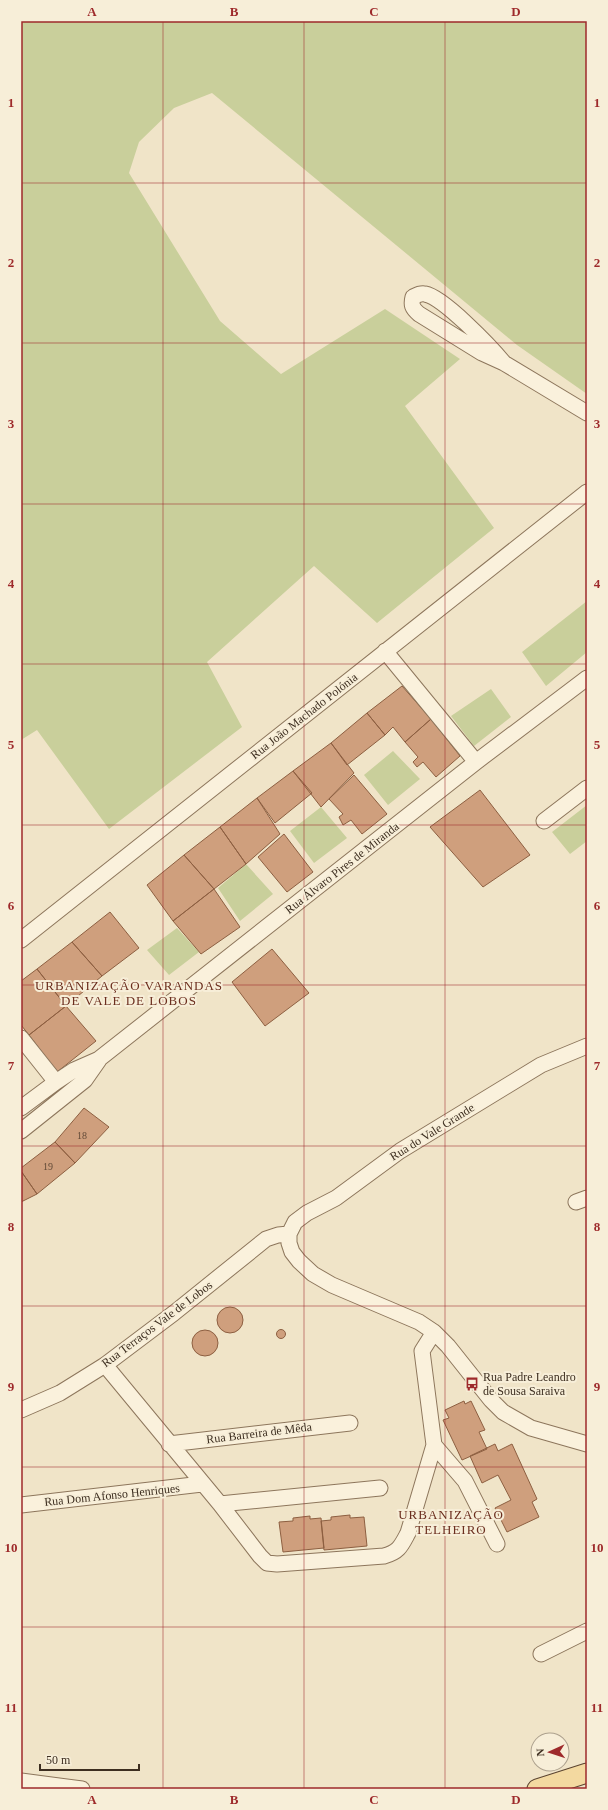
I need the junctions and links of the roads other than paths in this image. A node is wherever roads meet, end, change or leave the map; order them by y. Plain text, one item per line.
1 (504, 363) junction
2 (587, 413) edge
3 (587, 492) edge
4 (385, 651) junction
5 (587, 678) edge
6 (476, 762) junction
7 (587, 788) edge
8 (544, 821) dead end
9 (21, 940) edge
10 (21, 1038) edge
11 (587, 1046) edge
12 (99, 1059) junction
13 (56, 1082) junction
14 (21, 1108) edge
15 (21, 1131) edge
16 (289, 1234) junction
17 (434, 1332) junction
18 (105, 1365) junction
19 (21, 1410) edge
20 (350, 1422) dead end
21 (169, 1444) junction
22 (587, 1444) edge
23 (434, 1445) junction
24 (202, 1484) junction
25 (380, 1488) dead end
26 (220, 1504) junction
27 (21, 1505) edge
28 (497, 1544) dead end
29 (587, 1631) edge
30 (541, 1654) dead end
31 (587, 1773) edge
32 (21, 1781) edge
33 (82, 1789) edge
34 (537, 1789) edge

1 - 1 street
1 - 2 street
3 - 4 street, Rua João Machado Polónia
4 - 6 street
4 - 9 street, Rua João Machado Polónia
5 - 6 street, Rua Álvaro Pires de Miranda
6 - 12 street, Rua Álvaro Pires de Miranda
7 - 8 street
10 - 13 street
11 - 16 street, Rua do Vale Grande
12 - 13 street, Rua Álvaro Pires de Miranda
12 - 15 street, Rua Álvaro Pires de Miranda
13 - 14 street, Rua Álvaro Pires de Miranda
16 - 17 street
16 - 18 street, Rua Terraços Vale de Lobos
17 - 22 street
17 - 23 street
18 - 19 street, Rua Terraços Vale de Lobos
18 - 21 street
20 - 21 street, Rua Barreira de Mêda
21 - 24 street
23 - 26 street
23 - 28 street
24 - 26 street
24 - 27 street, Rua Dom Afonso Henriques
25 - 26 street
29 - 30 street
31 - 34 main road
32 - 33 street

